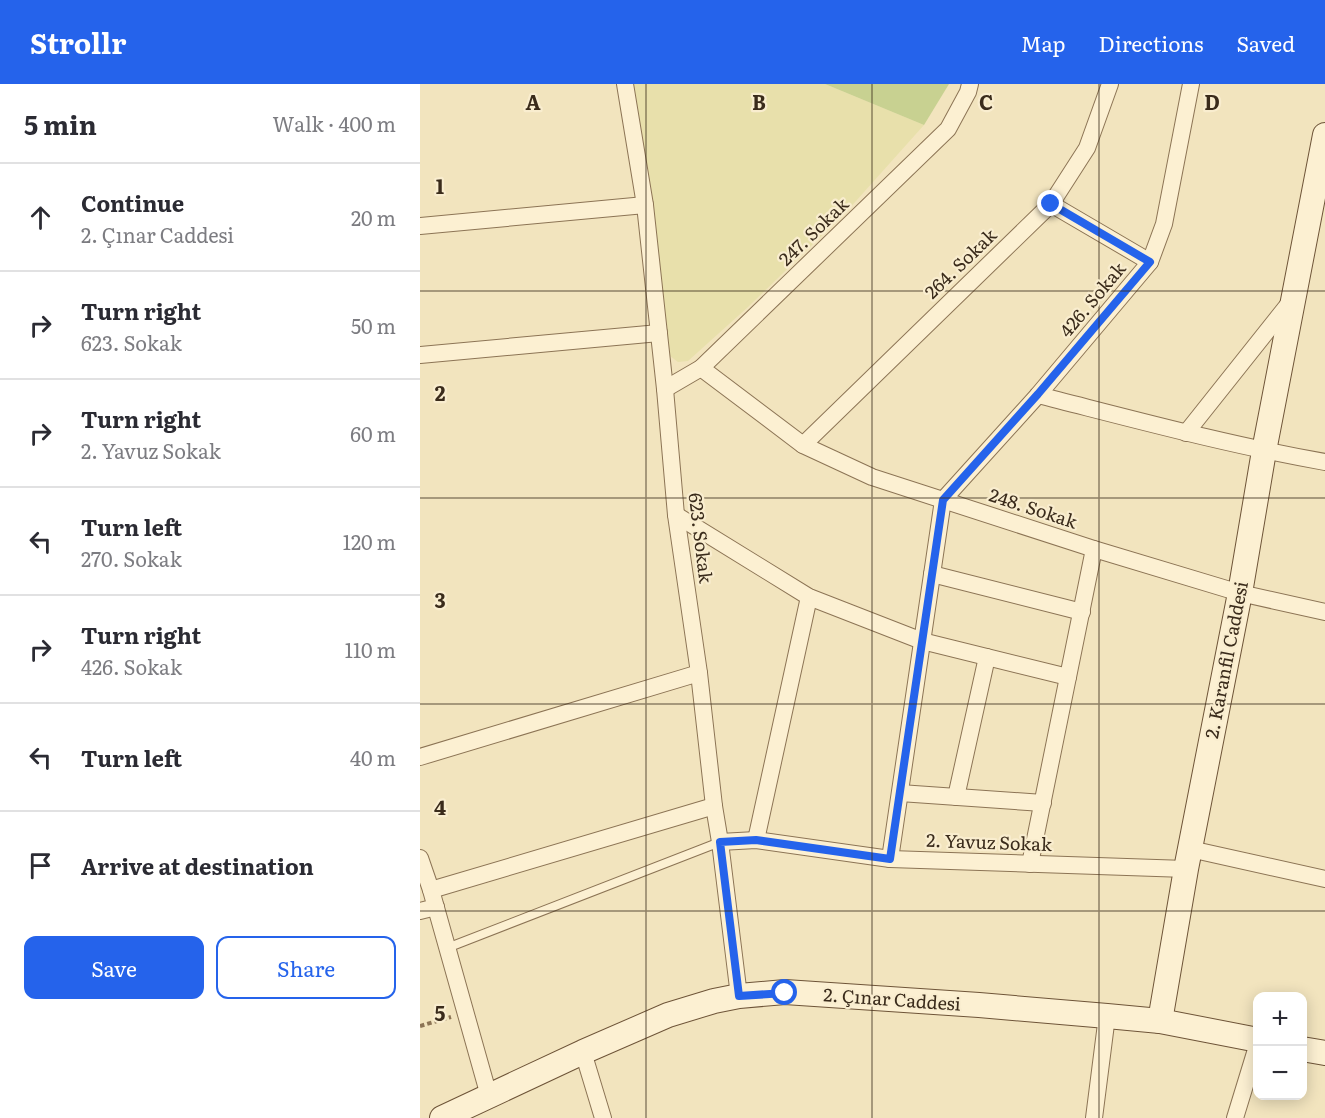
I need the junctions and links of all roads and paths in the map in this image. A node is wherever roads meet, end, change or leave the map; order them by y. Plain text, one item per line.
1 (625, 84) edge
2 (970, 84) edge
3 (1110, 84) edge
4 (1191, 84) edge
5 (1325, 135) edge
6 (1051, 204) junction
7 (645, 205) junction
8 (420, 226) edge
9 (1150, 262) junction
10 (1294, 298) junction
11 (659, 333) junction
12 (420, 355) edge
13 (701, 368) junction
14 (665, 389) junction
15 (1038, 394) junction
16 (1186, 433) junction
17 (803, 445) junction
18 (1264, 451) junction
19 (1325, 462) edge
20 (943, 500) junction
21 (676, 515) junction
22 (1094, 549) junction
23 (932, 574) junction
24 (1240, 593) junction
25 (809, 597) junction
26 (1082, 612) junction
27 (1325, 612) edge
28 (921, 641) junction
29 (987, 657) junction
30 (699, 673) junction
31 (1068, 677) junction
32 (420, 757) edge
33 (900, 793) junction
34 (956, 797) junction
35 (1043, 802) junction
36 (714, 806) junction
37 (756, 840) junction
38 (720, 842) junction
39 (420, 858) edge
40 (890, 859) junction
41 (1188, 859) junction
42 (1030, 864) junction
43 (1325, 879) edge
44 (431, 890) junction
45 (428, 909) edge
46 (447, 948) junction
47 (739, 996) junction
48 (466, 1012) junction
49 (1107, 1016) junction
50 (1160, 1021) junction
51 (420, 1026) edge
52 (1253, 1040) edge
53 (1256, 1046) edge
54 (1307, 1049) edge
55 (583, 1052) junction
56 (1325, 1053) edge
57 (489, 1096) junction
58 (466, 1113) edge
59 (442, 1118) edge
60 (603, 1118) edge
61 (1094, 1118) edge
62 (1235, 1118) edge

1 - 7 street, 623. Sokak
2 - 13 street, 247. Sokak
3 - 6 street, 264. Sokak
4 - 9 street, 426. Sokak
5 - 10 street, 2. Karanfil Caddesi
6 - 9 street
6 - 17 street, 264. Sokak
7 - 8 street
7 - 11 street, 623. Sokak
9 - 15 street, 426. Sokak
10 - 16 street, 2. Karanfil Caddesi
10 - 18 street, 2. Karanfil Caddesi
11 - 12 street
11 - 14 street, 623. Sokak
13 - 14 street, 247. Sokak
13 - 17 street, 248. Sokak
14 - 21 street, 623. Sokak
15 - 16 street
15 - 20 street, 426. Sokak
16 - 18 street
17 - 20 street, 248. Sokak
18 - 19 street
18 - 24 street, 2. Karanfil Caddesi
20 - 22 street, 248. Sokak
20 - 23 street
21 - 25 street
21 - 30 street, 623. Sokak
22 - 24 street, 248. Sokak
22 - 26 street
23 - 26 street
23 - 28 street
24 - 27 street, 248. Sokak
24 - 41 street, 2. Karanfil Caddesi
25 - 28 street
25 - 37 street
26 - 31 street
28 - 29 street
28 - 33 street
29 - 31 street
29 - 34 street
30 - 32 street
30 - 36 street, 623. Sokak
31 - 35 street
33 - 34 street
33 - 40 street
34 - 35 street
35 - 42 street
36 - 38 street, 623. Sokak
36 - 44 street
37 - 38 street, 2. Yavuz Sokak
37 - 40 street, 2. Yavuz Sokak
38 - 46 lane
38 - 47 street, 623. Sokak
39 - 44 street
40 - 42 street, 2. Yavuz Sokak
41 - 42 street, 2. Yavuz Sokak
41 - 43 street, 2. Yavuz Sokak
41 - 50 street, 2. Karanfil Caddesi
44 - 45 street
45 - 46 street
46 - 48 street
47 - 49 street, 2. Çınar Caddesi
47 - 55 street, 2. Çınar Caddesi
48 - 51 path
48 - 57 street
49 - 50 street, 2. Çınar Caddesi
49 - 61 street
50 - 52 street, 2. Çınar Caddesi
53 - 62 street
54 - 56 street
55 - 57 street, 2. Çınar Caddesi
55 - 60 street
57 - 58 street, 2. Çınar Caddesi
58 - 59 street, 2. Çınar Caddesi

